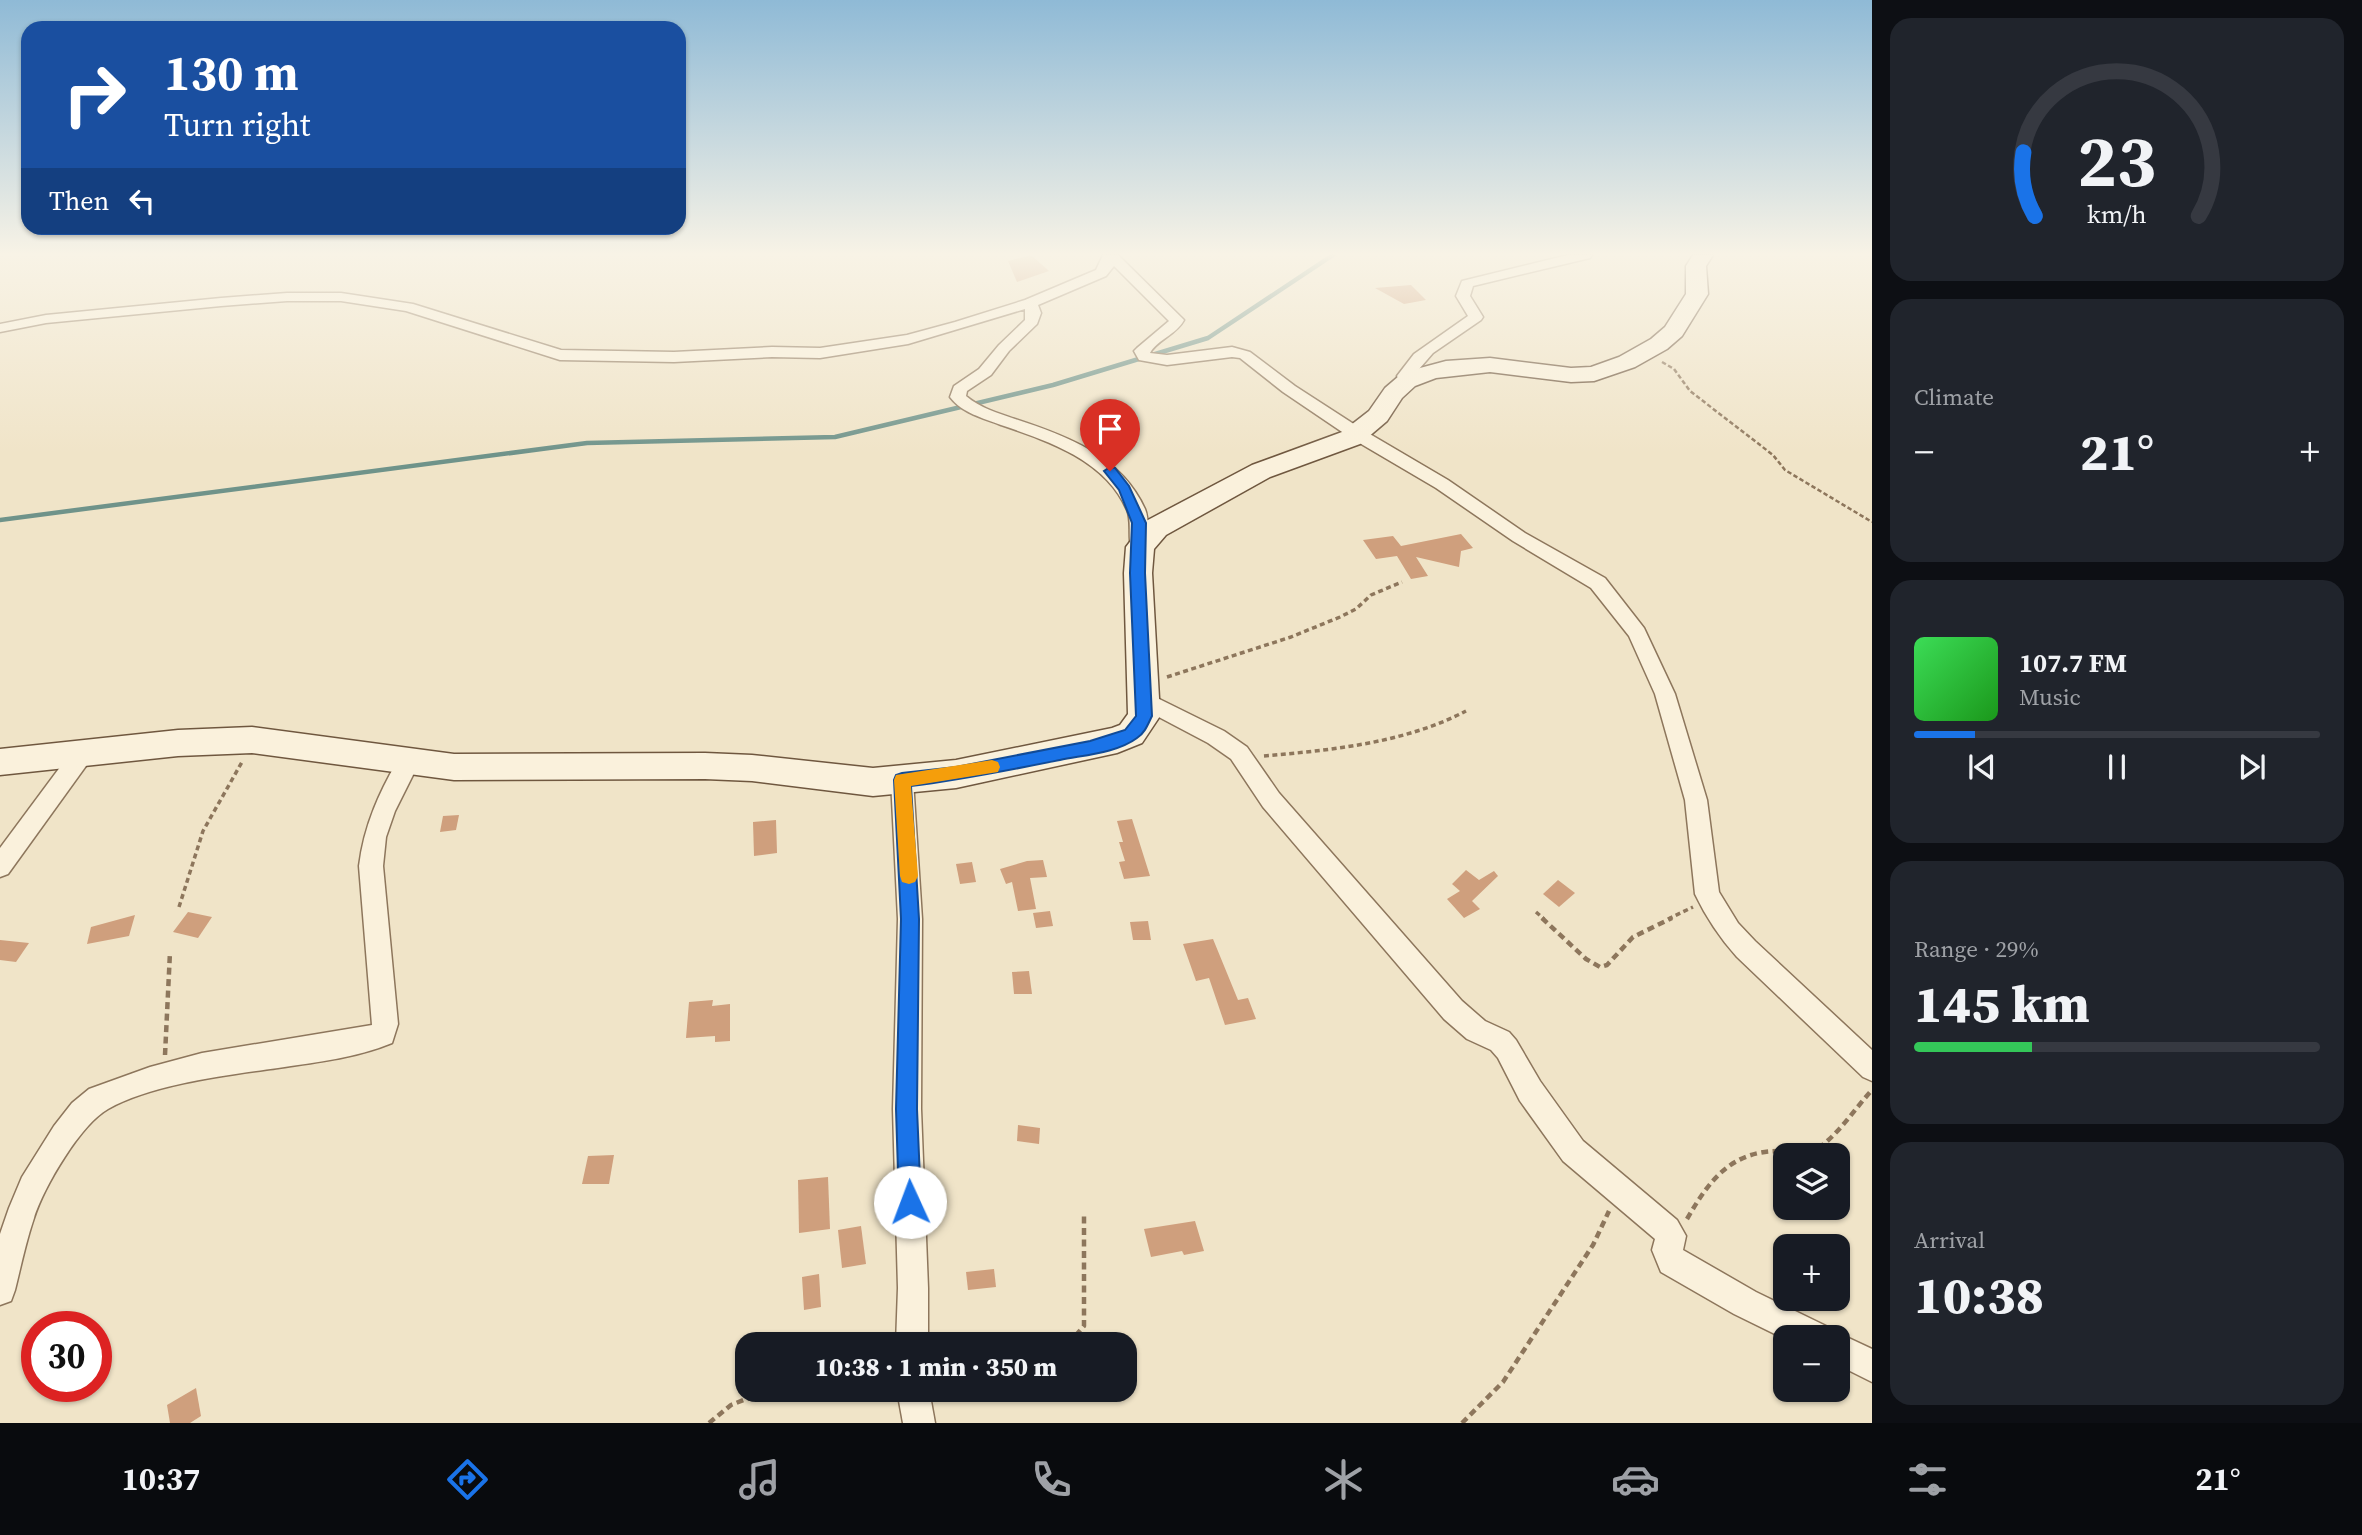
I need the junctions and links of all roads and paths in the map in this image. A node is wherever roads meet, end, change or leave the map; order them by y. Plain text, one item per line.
1 (33, 321) edge
2 (453, 321) edge
3 (968, 321) edge
4 (1032, 321) edge
5 (1176, 321) edge
6 (1469, 321) edge
7 (1680, 321) edge
8 (0, 327) edge
9 (1642, 354) junction
10 (1407, 381) junction
11 (1357, 434) junction
12 (1872, 522) edge
13 (1140, 547) junction
14 (1402, 582) dead end
15 (1143, 693) junction
16 (1466, 711) dead end
17 (252, 740) junction
18 (83, 753) junction
19 (1241, 757) junction
20 (409, 761) junction
21 (0, 762) edge
22 (902, 780) junction
23 (0, 867) edge
24 (1707, 894) junction
25 (179, 907) dead end
26 (1536, 912) dead end
27 (170, 952) dead end
28 (1872, 1068) edge
29 (168, 1075) junction
30 (1872, 1089) edge
31 (1620, 1193) junction
32 (1084, 1213) dead end
33 (1671, 1236) junction
34 (0, 1290) edge
35 (1790, 1325) edge
36 (912, 1332) edge
37 (1080, 1332) edge
38 (1850, 1355) edge
39 (1872, 1366) edge
40 (739, 1402) edge
41 (915, 1402) edge
42 (709, 1423) edge
43 (919, 1423) edge
44 (1462, 1423) edge

1 - 8 street
2 - 3 street
4 - 13 street
5 - 11 street
6 - 10 street
7 - 9 street
9 - 10 street
9 - 12 path
10 - 11 street
11 - 13 street
11 - 24 street
13 - 15 street
14 - 15 path
15 - 19 street
15 - 22 street
16 - 19 path
17 - 18 street
17 - 20 street
17 - 25 path
18 - 21 street
18 - 23 street
19 - 31 street
20 - 22 street
20 - 29 street
22 - 36 street
24 - 26 path
24 - 28 street
27 - 29 path
29 - 34 street
30 - 33 path
31 - 33 street
31 - 44 path
32 - 37 path
33 - 35 street
38 - 39 street
40 - 42 path
41 - 43 street

